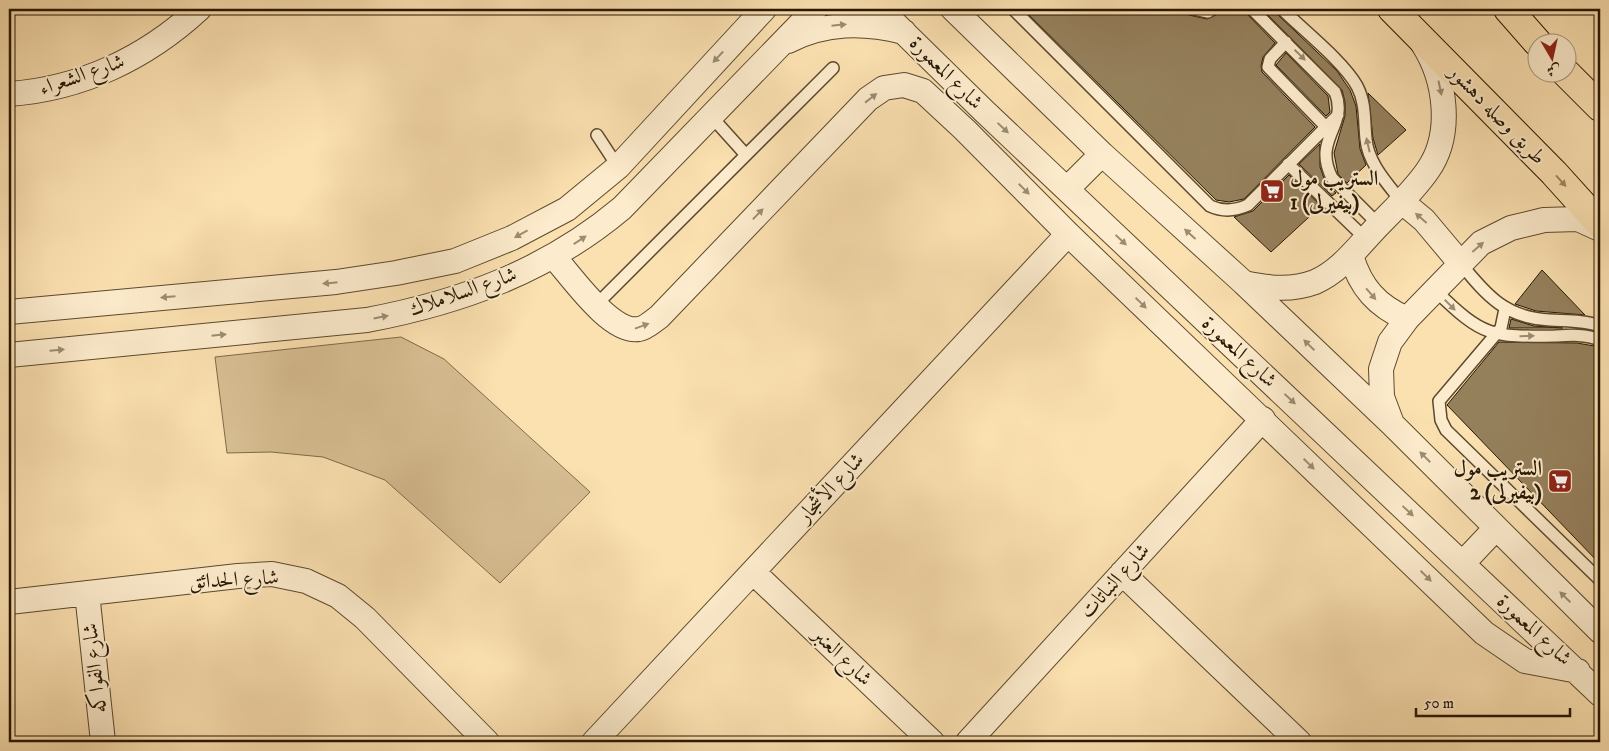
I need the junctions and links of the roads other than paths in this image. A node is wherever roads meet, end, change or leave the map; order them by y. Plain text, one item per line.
1 (198, 9) edge
2 (815, 9) edge
3 (880, 9) edge
4 (953, 9) edge
5 (1013, 9) edge
6 (1194, 9) edge
7 (1212, 9) edge
8 (1252, 9) edge
9 (1282, 9) edge
10 (1392, 9) edge
11 (1508, 9) edge
12 (758, 12) edge
13 (1412, 28) junction
14 (904, 32) junction
15 (1528, 32) edge
16 (736, 38) junction
17 (1286, 42) junction
18 (771, 53) junction
19 (832, 68) dead end
20 (1575, 82) edge
21 (9, 94) edge
22 (1600, 107) edge
23 (984, 111) junction
24 (710, 115) junction
25 (1338, 115) junction
26 (1326, 127) junction
27 (966, 130) junction
28 (597, 135) dead end
29 (1102, 154) junction
30 (746, 155) junction
31 (1288, 164) junction
32 (618, 167) junction
33 (1067, 189) junction
34 (1401, 201) junction
35 (1600, 224) edge
36 (1600, 229) edge
37 (1068, 234) junction
38 (1365, 239) junction
39 (554, 257) junction
40 (1461, 264) junction
41 (1244, 283) junction
42 (1436, 291) junction
43 (596, 304) junction
44 (1506, 309) junction
45 (9, 312) edge
46 (1407, 319) junction
47 (1600, 326) edge
48 (1496, 334) junction
49 (1600, 340) edge
50 (9, 355) edge
51 (1262, 419) junction
52 (1392, 424) junction
53 (1496, 528) junction
54 (1463, 563) junction
55 (753, 572) junction
56 (1122, 573) junction
57 (1600, 580) edge
58 (87, 593) junction
59 (9, 602) edge
60 (1600, 631) edge
61 (1578, 671) junction
62 (1600, 694) edge
63 (103, 742) edge
64 (487, 742) edge
65 (594, 742) edge
66 (932, 742) edge
67 (968, 742) edge
68 (1299, 742) edge

1 - 21 street, شارع الشعراء
2 - 18 street, شارع السلاملاك
3 - 14 street, شارع المعمورة
4 - 29 street
5 - 31 lane
6 - 7 lane
8 - 17 lane
34 -> 9 lane
10 - 13 main road, طريق وصله دهشور
11 - 15 main road
12 - 16 street, شارع السلاملاك
13 -> 34 street
13 -> 35 main road, طريق وصله دهشور
18 -> 14 street
14 - 23 street, شارع المعمورة
16 - 18 street
16 -> 32 street, شارع السلاملاك
17 -> 25 lane
17 - 26 lane
18 - 24 street, شارع السلاملاك
19 - 30 lane
20 - 22 main road
23 - 27 street
23 -> 33 street, شارع المعمورة
24 - 30 lane
39 -> 24 street, شارع السلاملاك
25 - 26 lane
25 - 38 lane
26 - 31 lane
27 -> 37 street
43 -> 27 street
28 - 32 lane
29 - 33 street
41 -> 29 street
30 - 43 lane
31 - 38 lane
32 -> 45 street, شارع السلاملاك
33 -> 54 street, شارع المعمورة
34 - 38 street
40 -> 34 street
40 -> 36 street
37 -> 51 street
37 - 55 street, شارع الأشجار
38 - 41 street
38 -> 46 street
39 - 43 street
50 -> 39 street, شارع السلاملاك
40 - 42 street
40 - 44 lane
52 -> 41 street
42 - 46 street
42 -> 48 lane
44 - 47 lane
44 - 48 lane
46 - 52 street
48 -> 49 lane
48 - 57 lane
51 - 56 street, شارع النباتات
51 -> 61 street
53 -> 52 street
53 - 54 street
60 -> 53 street
54 - 61 street, شارع المعمورة
55 - 65 street, شارع الأشجار
55 - 66 street, شارع العنبر
56 - 67 street, شارع النباتات
56 - 68 street
58 - 59 street, شارع الحدائق
58 - 63 street, شارع الفواكه
58 - 64 street, شارع الحدائق
61 - 62 street, شارع المعمورة

